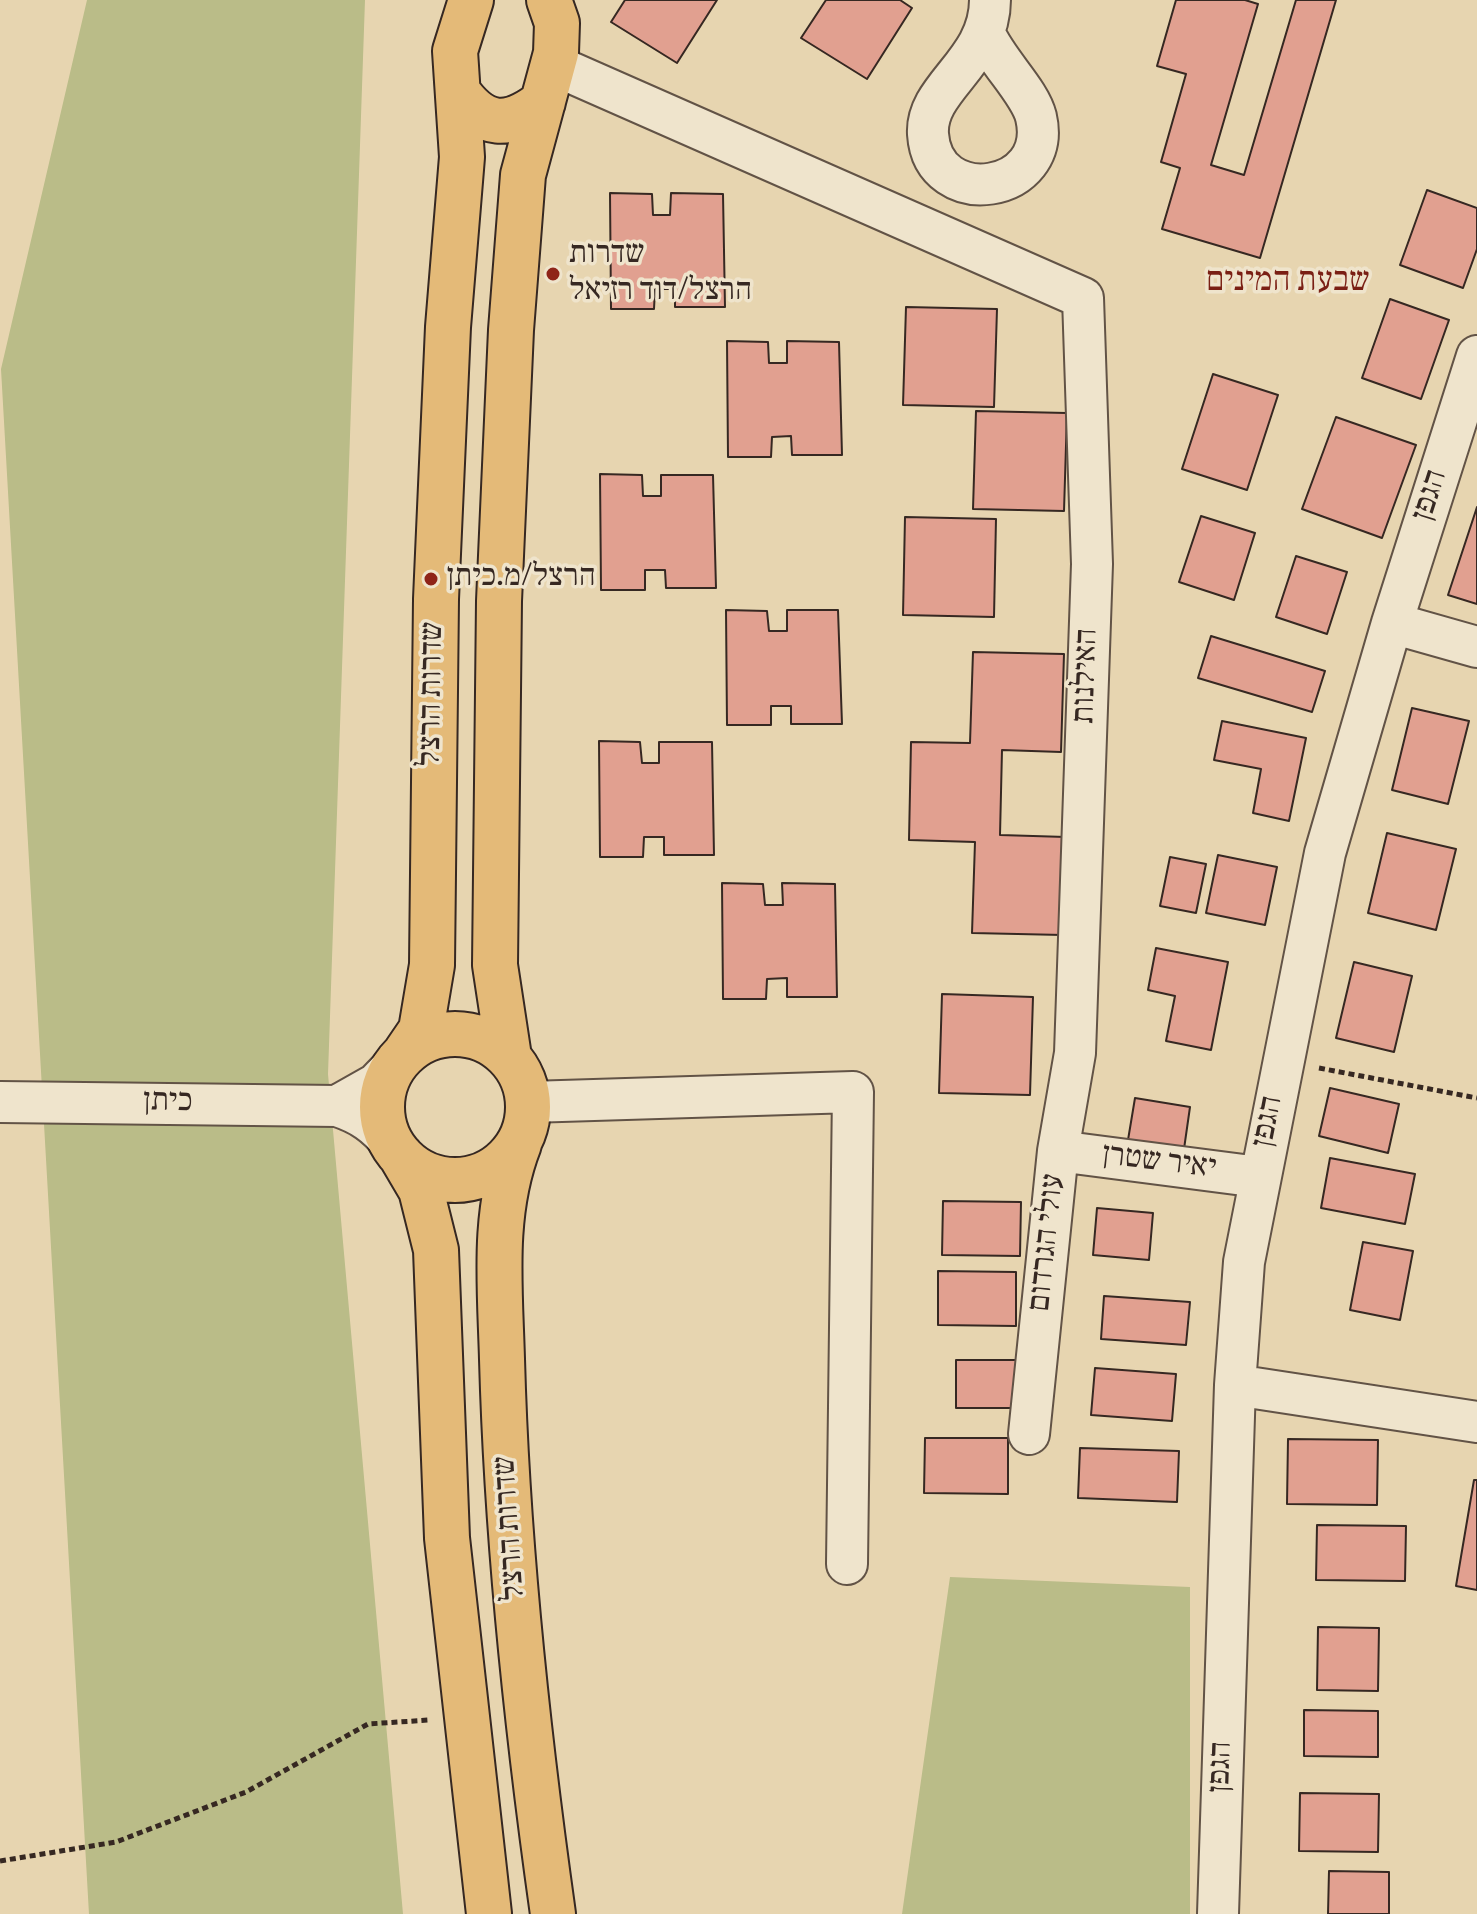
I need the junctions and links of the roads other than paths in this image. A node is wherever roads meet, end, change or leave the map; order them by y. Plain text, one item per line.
1 (551, 1) edge
2 (468, 6) edge
3 (548, 84) junction
4 (458, 92) junction
5 (1477, 356) edge
6 (1392, 623) junction
7 (1477, 647) edge
8 (1075, 1053) joint
9 (402, 1057) junction
10 (509, 1057) junction
11 (0, 1102) edge
12 (337, 1106) junction
13 (524, 1123) junction
14 (396, 1150) junction
15 (1058, 1151) junction
16 (1259, 1177) junction
17 (1235, 1385) junction
18 (1477, 1422) edge
19 (1029, 1434) dead end
20 (847, 1564) dead end
21 (489, 1914) edge
22 (553, 1914) edge
23 (1218, 1914) edge

1 - 3 main road, שדרות הרצל
2 - 4 main road, שדרות הרצל
3 - 4 main road
3 - 8 street, האילנות
3 - 10 main road, שדרות הרצל
4 - 9 main road, שדרות הרצל
5 - 6 street, הגפן
6 - 7 street
6 - 16 street, הגפן
8 - 15 street, עולי הגרדום
9 - 10 main road
9 - 12 street
9 - 14 main road
10 - 13 main road
11 - 12 street, כיתן
12 - 14 street, כיתן
13 - 14 main road
13 - 20 street
13 - 22 main road, שדרות הרצל
14 - 21 main road, שדרות הרצל
15 - 16 street, יאיר שטרן
15 - 19 street, עולי הגרדום
16 - 17 street, הגפן
17 - 18 street
17 - 23 street, הגפן

